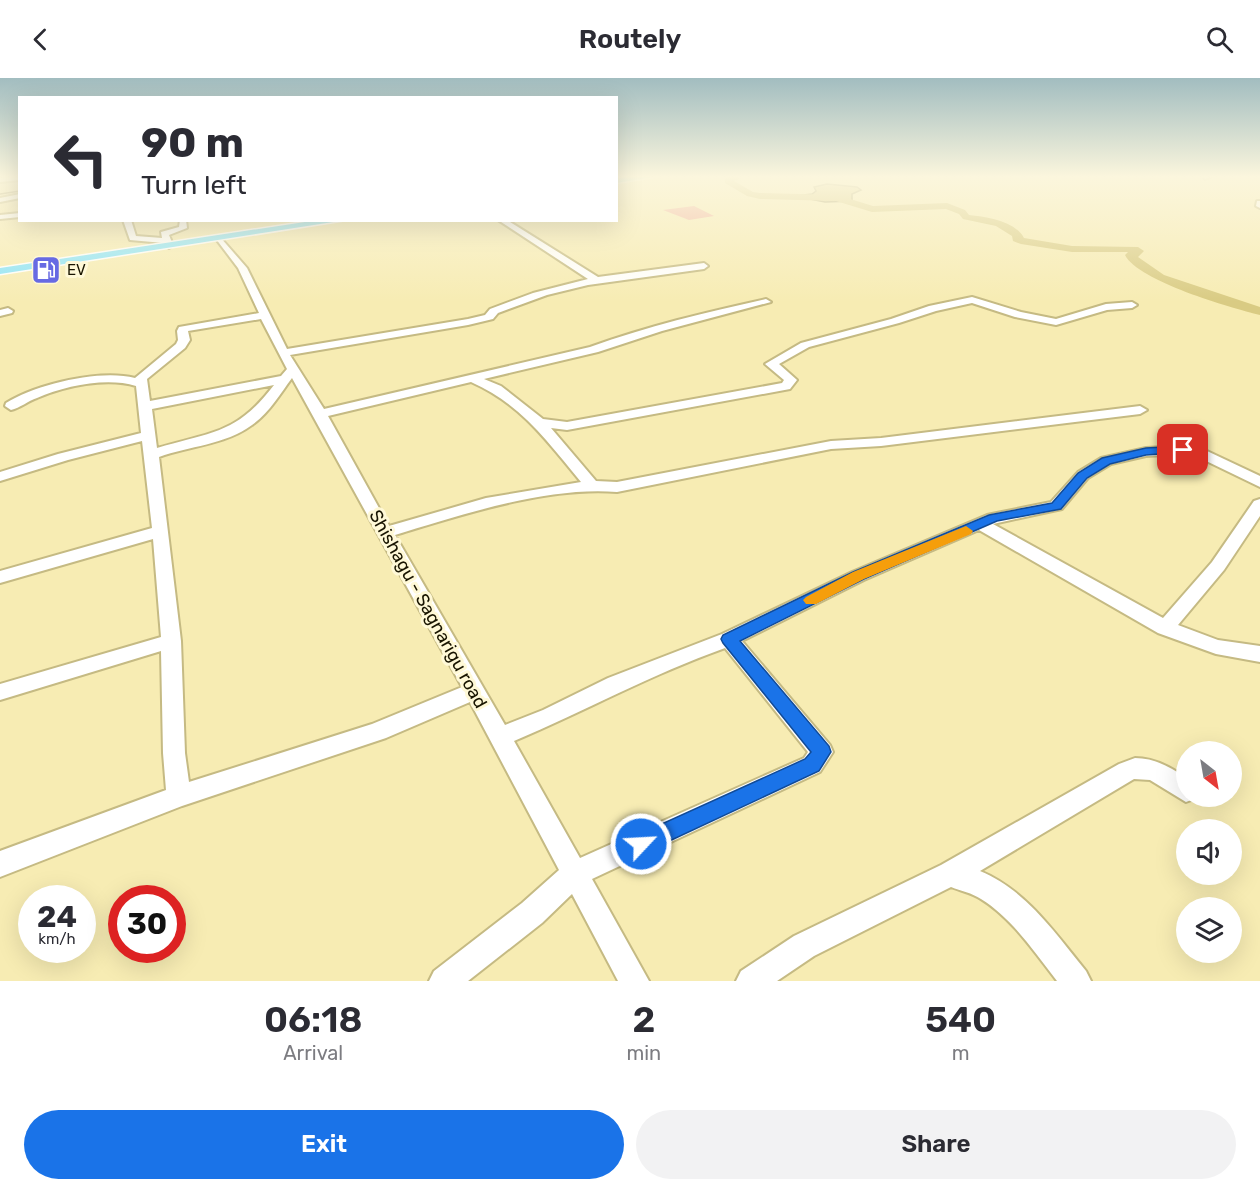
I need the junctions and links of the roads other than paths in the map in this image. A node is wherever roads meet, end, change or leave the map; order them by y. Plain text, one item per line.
1 (128, 222) edge
2 (183, 222) dead end
3 (321, 222) edge
4 (504, 222) edge
5 (220, 238) junction
6 (169, 244) junction
7 (704, 266) dead end
8 (0, 271) edge
9 (597, 281) junction
10 (766, 302) dead end
11 (1132, 305) dead end
12 (265, 315) junction
13 (287, 367) junction
14 (475, 380) junction
15 (141, 384) junction
16 (11, 406) dead end
17 (146, 406) junction
18 (1140, 410) dead end
19 (320, 414) junction
20 (539, 423) junction
21 (149, 435) junction
22 (152, 455) junction
23 (0, 477) edge
24 (1260, 482) edge
25 (591, 485) junction
26 (1260, 504) edge
27 (981, 524) junction
28 (161, 531) junction
29 (385, 532) junction
30 (0, 577) edge
31 (1165, 628) junction
32 (729, 639) junction
33 (171, 641) junction
34 (1260, 654) edge
35 (474, 691) junction
36 (0, 692) edge
37 (500, 738) junction
38 (1176, 784) edge
39 (178, 796) junction
40 (0, 864) edge
41 (576, 873) junction
42 (950, 874) junction
43 (444, 981) edge
44 (634, 981) edge
45 (751, 981) edge
46 (1076, 981) edge

1 - 6 street
2 - 6 street
3 - 5 main road
4 - 9 street
5 - 6 main road
5 - 12 street, Shishagu - Sagnarigu road
6 - 8 main road
7 - 9 street
9 - 13 street
10 - 14 street
11 - 20 street
12 - 13 street, Shishagu - Sagnarigu road
12 - 15 street
13 - 17 street
13 - 19 street, Shishagu - Sagnarigu road
13 - 22 street
14 - 19 street
14 - 20 street
15 - 16 street
15 - 17 street
17 - 21 street
18 - 25 street
19 - 29 street, Shishagu - Sagnarigu road
20 - 25 street
21 - 22 street
21 - 23 street
22 - 28 street
24 - 27 street
25 - 29 street
26 - 31 street
27 - 31 street
27 - 32 street
28 - 30 street
28 - 33 street
29 - 35 street, Shishagu - Sagnarigu road
31 - 34 street
32 - 37 street
32 - 41 street
33 - 36 street
33 - 39 street
35 - 37 street, Shishagu - Sagnarigu road
35 - 39 street
37 - 41 street, Shishagu - Sagnarigu road
38 - 42 street
39 - 40 street
41 - 43 street
41 - 44 street, Shishagu - Sagnarigu road
42 - 45 street
42 - 46 street

